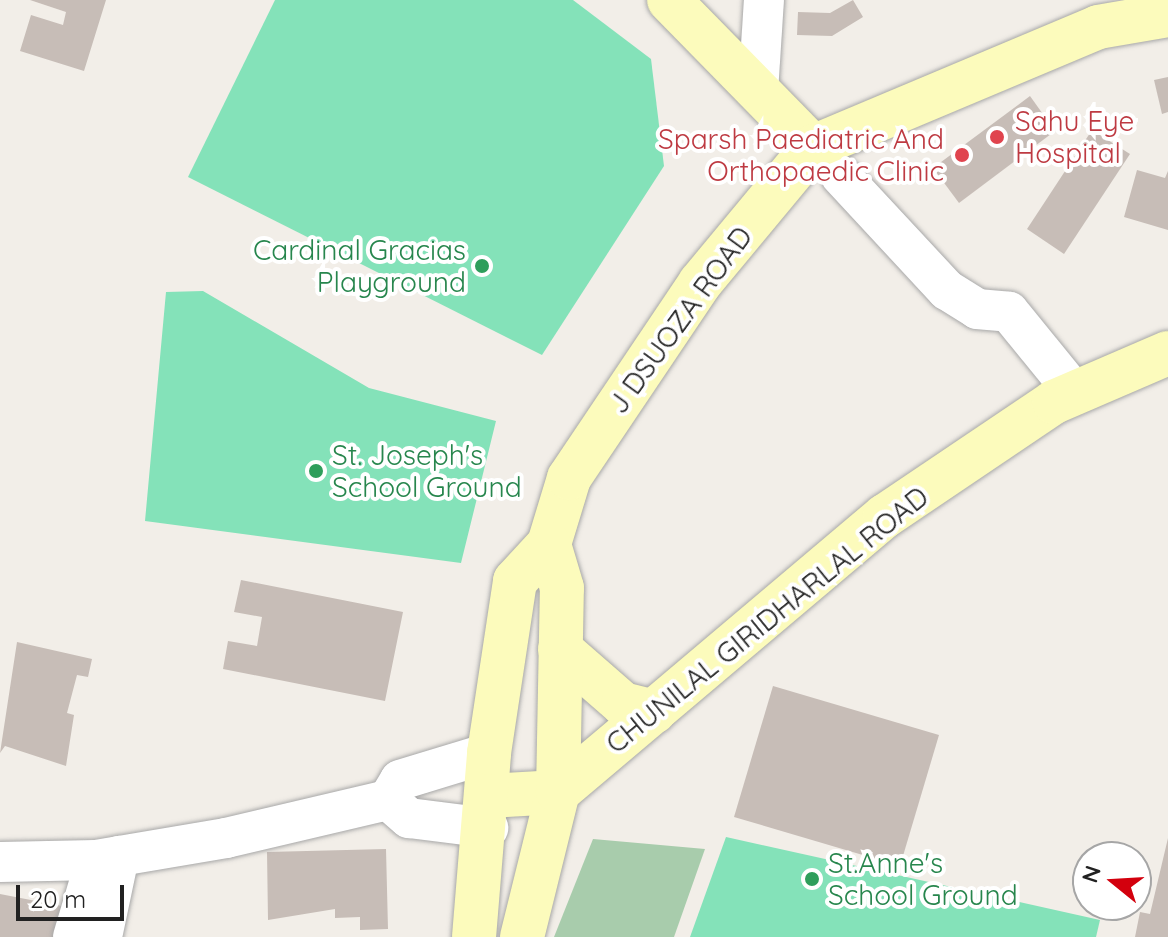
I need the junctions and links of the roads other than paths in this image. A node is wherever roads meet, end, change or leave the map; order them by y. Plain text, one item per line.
1 (669, 0) edge
2 (764, 0) edge
3 (1168, 15) edge
4 (758, 92) junction
5 (827, 162) junction
6 (1168, 353) edge
7 (1075, 393) junction
8 (549, 544) junction
9 (560, 649) junction
10 (654, 712) junction
11 (488, 792) junction
12 (558, 792) junction
13 (388, 800) junction
14 (108, 858) junction
15 (0, 862) edge
16 (73, 937) edge
17 (102, 937) edge
18 (474, 937) edge
19 (522, 937) edge

1 - 4 main road
2 - 4 street
3 - 5 main road, J DSUOZA ROAD
4 - 5 main road
5 - 7 street
5 - 8 main road, J DSUOZA ROAD
6 - 7 main road, CHUNILAL GIRIDHARLAL ROAD
7 - 10 main road, CHUNILAL GIRIDHARLAL ROAD
8 - 9 main road
8 - 11 main road
9 - 10 main road
9 - 12 main road
10 - 12 main road, CHUNILAL GIRIDHARLAL ROAD
11 - 12 main road
11 - 13 street
11 - 13 street
11 - 18 main road
12 - 19 main road
13 - 14 street
14 - 15 street
14 - 16 street
14 - 17 street

